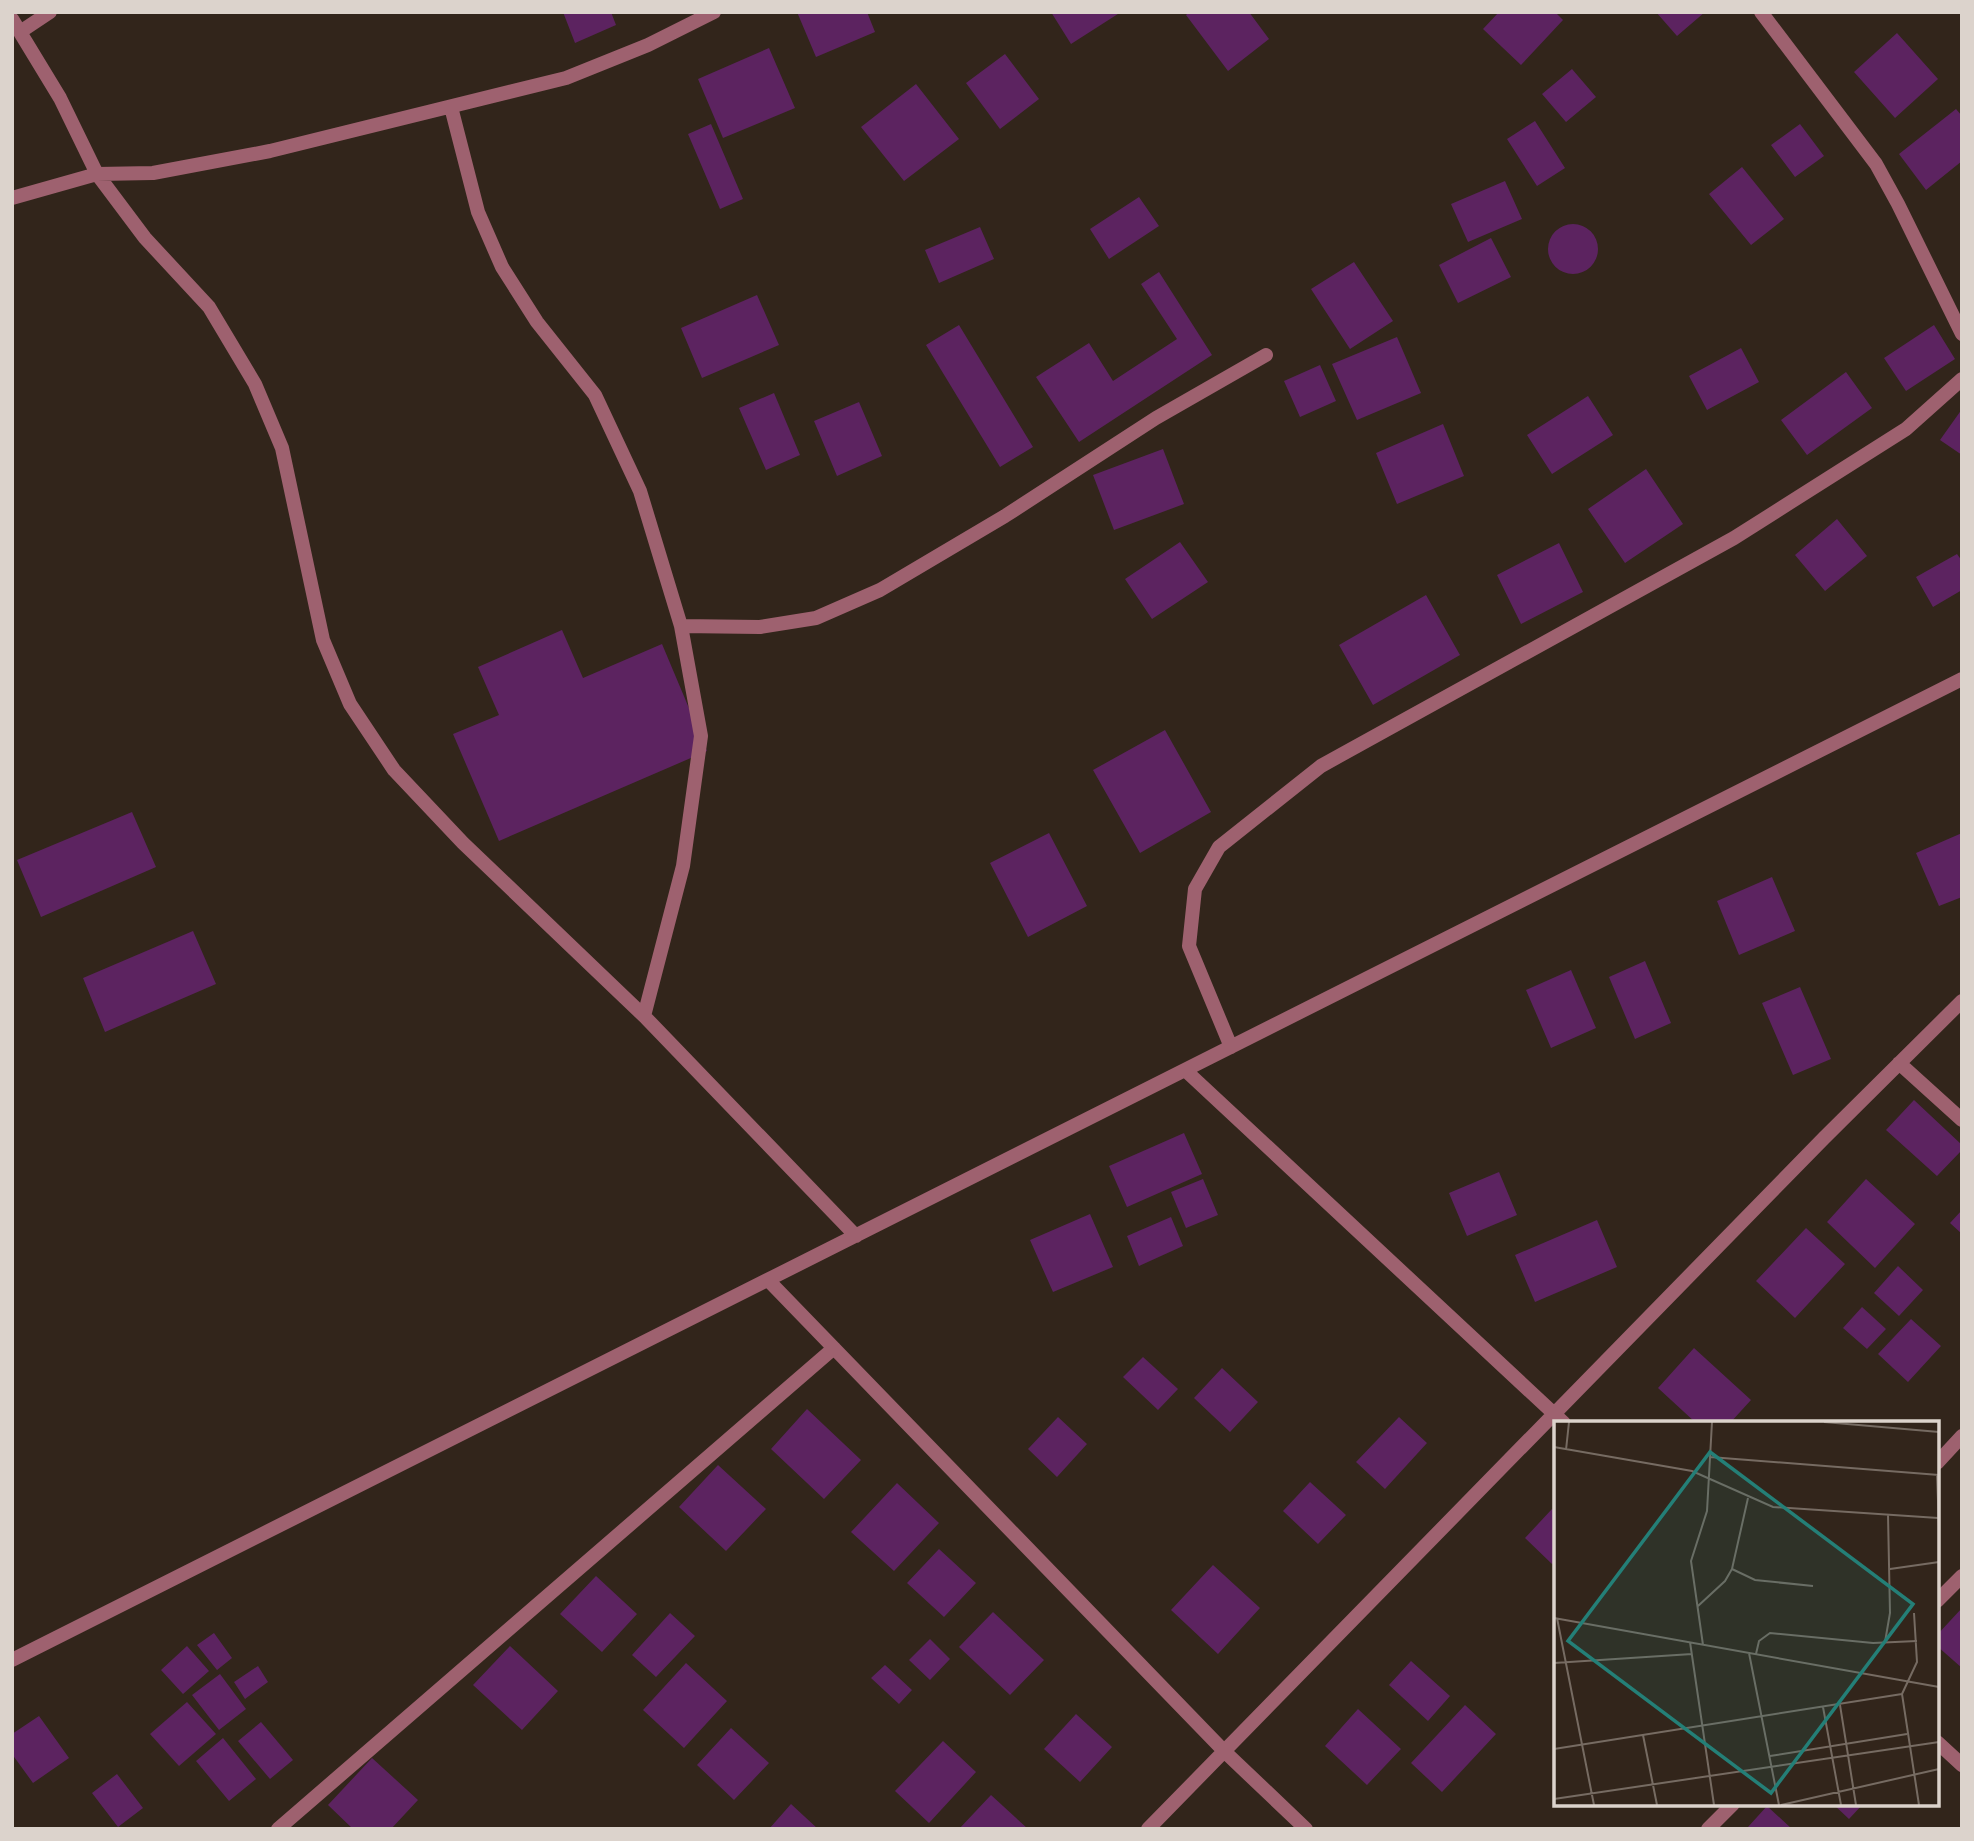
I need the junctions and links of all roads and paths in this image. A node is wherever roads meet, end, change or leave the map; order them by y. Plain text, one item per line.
1 (50, 12) edge
2 (714, 12) edge
3 (1761, 12) edge
4 (16, 25) edge
5 (451, 107) junction
6 (97, 174) junction
7 (12, 198) edge
8 (1962, 334) edge
9 (1266, 355) dead end
10 (1962, 379) edge
11 (681, 626) junction
12 (1962, 679) edge
13 (1962, 1001) edge
14 (644, 1016) junction
15 (1231, 1047) junction
16 (1899, 1063) junction
17 (1185, 1070) junction
18 (1962, 1120) edge
19 (856, 1236) junction
20 (768, 1279) junction
21 (834, 1348) junction
22 (1559, 1418) edge
23 (1554, 1423) edge
24 (1962, 1436) edge
25 (1939, 1461) edge
26 (1962, 1576) edge
27 (1939, 1599) edge
28 (12, 1660) edge
29 (1939, 1744) edge
30 (1224, 1751) junction
31 (1962, 1765) edge
32 (1731, 1806) edge
33 (278, 1829) edge
34 (1149, 1829) edge
35 (1306, 1829) edge
36 (1708, 1829) edge

1 - 4 street
2 - 5 street
3 - 8 street
4 - 6 street
5 - 6 street
5 - 11 street
6 - 7 street
6 - 14 street
9 - 11 street
10 - 15 street
11 - 14 street
12 - 15 street
13 - 16 street
14 - 19 street
15 - 17 street
16 - 18 street
16 - 22 street
17 - 19 street
17 - 22 street
19 - 20 street
20 - 21 street
20 - 28 street
21 - 30 street
21 - 33 street
23 - 30 street
24 - 25 street
26 - 27 street
29 - 31 street
30 - 34 street
30 - 35 street
32 - 36 street

